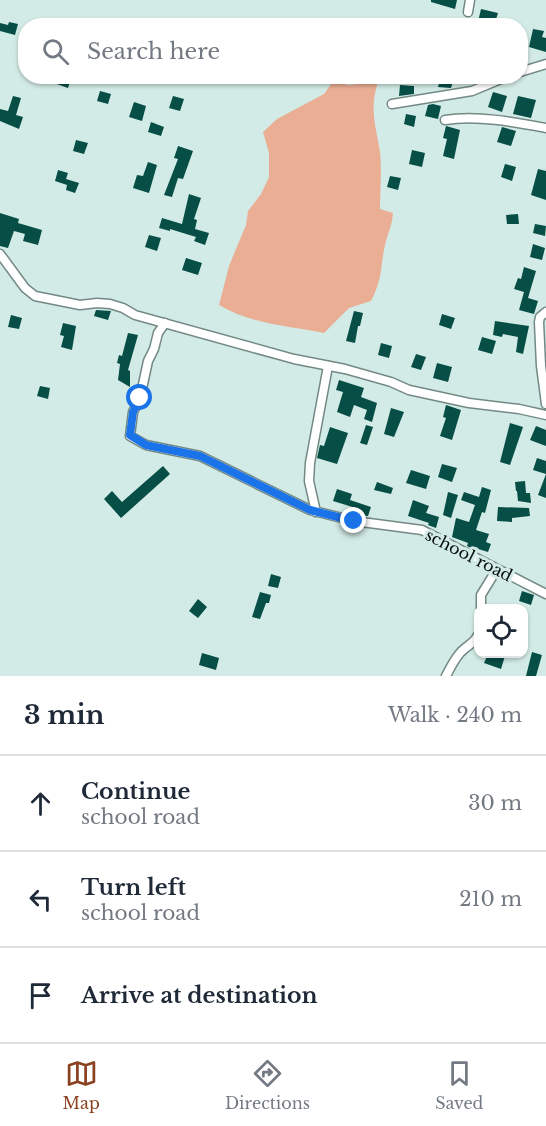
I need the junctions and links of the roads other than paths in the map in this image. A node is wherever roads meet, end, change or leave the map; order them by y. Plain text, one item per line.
1 (470, 0) edge
2 (468, 12) dead end
3 (546, 64) edge
4 (528, 70) edge
5 (489, 84) edge
6 (392, 104) dead end
7 (444, 120) dead end
8 (546, 128) edge
9 (0, 254) edge
10 (546, 312) edge
11 (165, 324) junction
12 (328, 366) junction
13 (546, 404) edge
14 (546, 415) edge
15 (316, 512) junction
16 (497, 569) junction
17 (546, 594) edge
18 (481, 604) edge
19 (474, 642) edge
20 (446, 676) edge

1 - 2 street
3 - 4 street
5 - 6 street
7 - 8 street
9 - 11 street
10 - 13 street
11 - 12 street
11 - 15 street, school road
12 - 14 street
12 - 15 street
15 - 16 street, school road
16 - 17 street, school road
16 - 18 street
19 - 20 street

